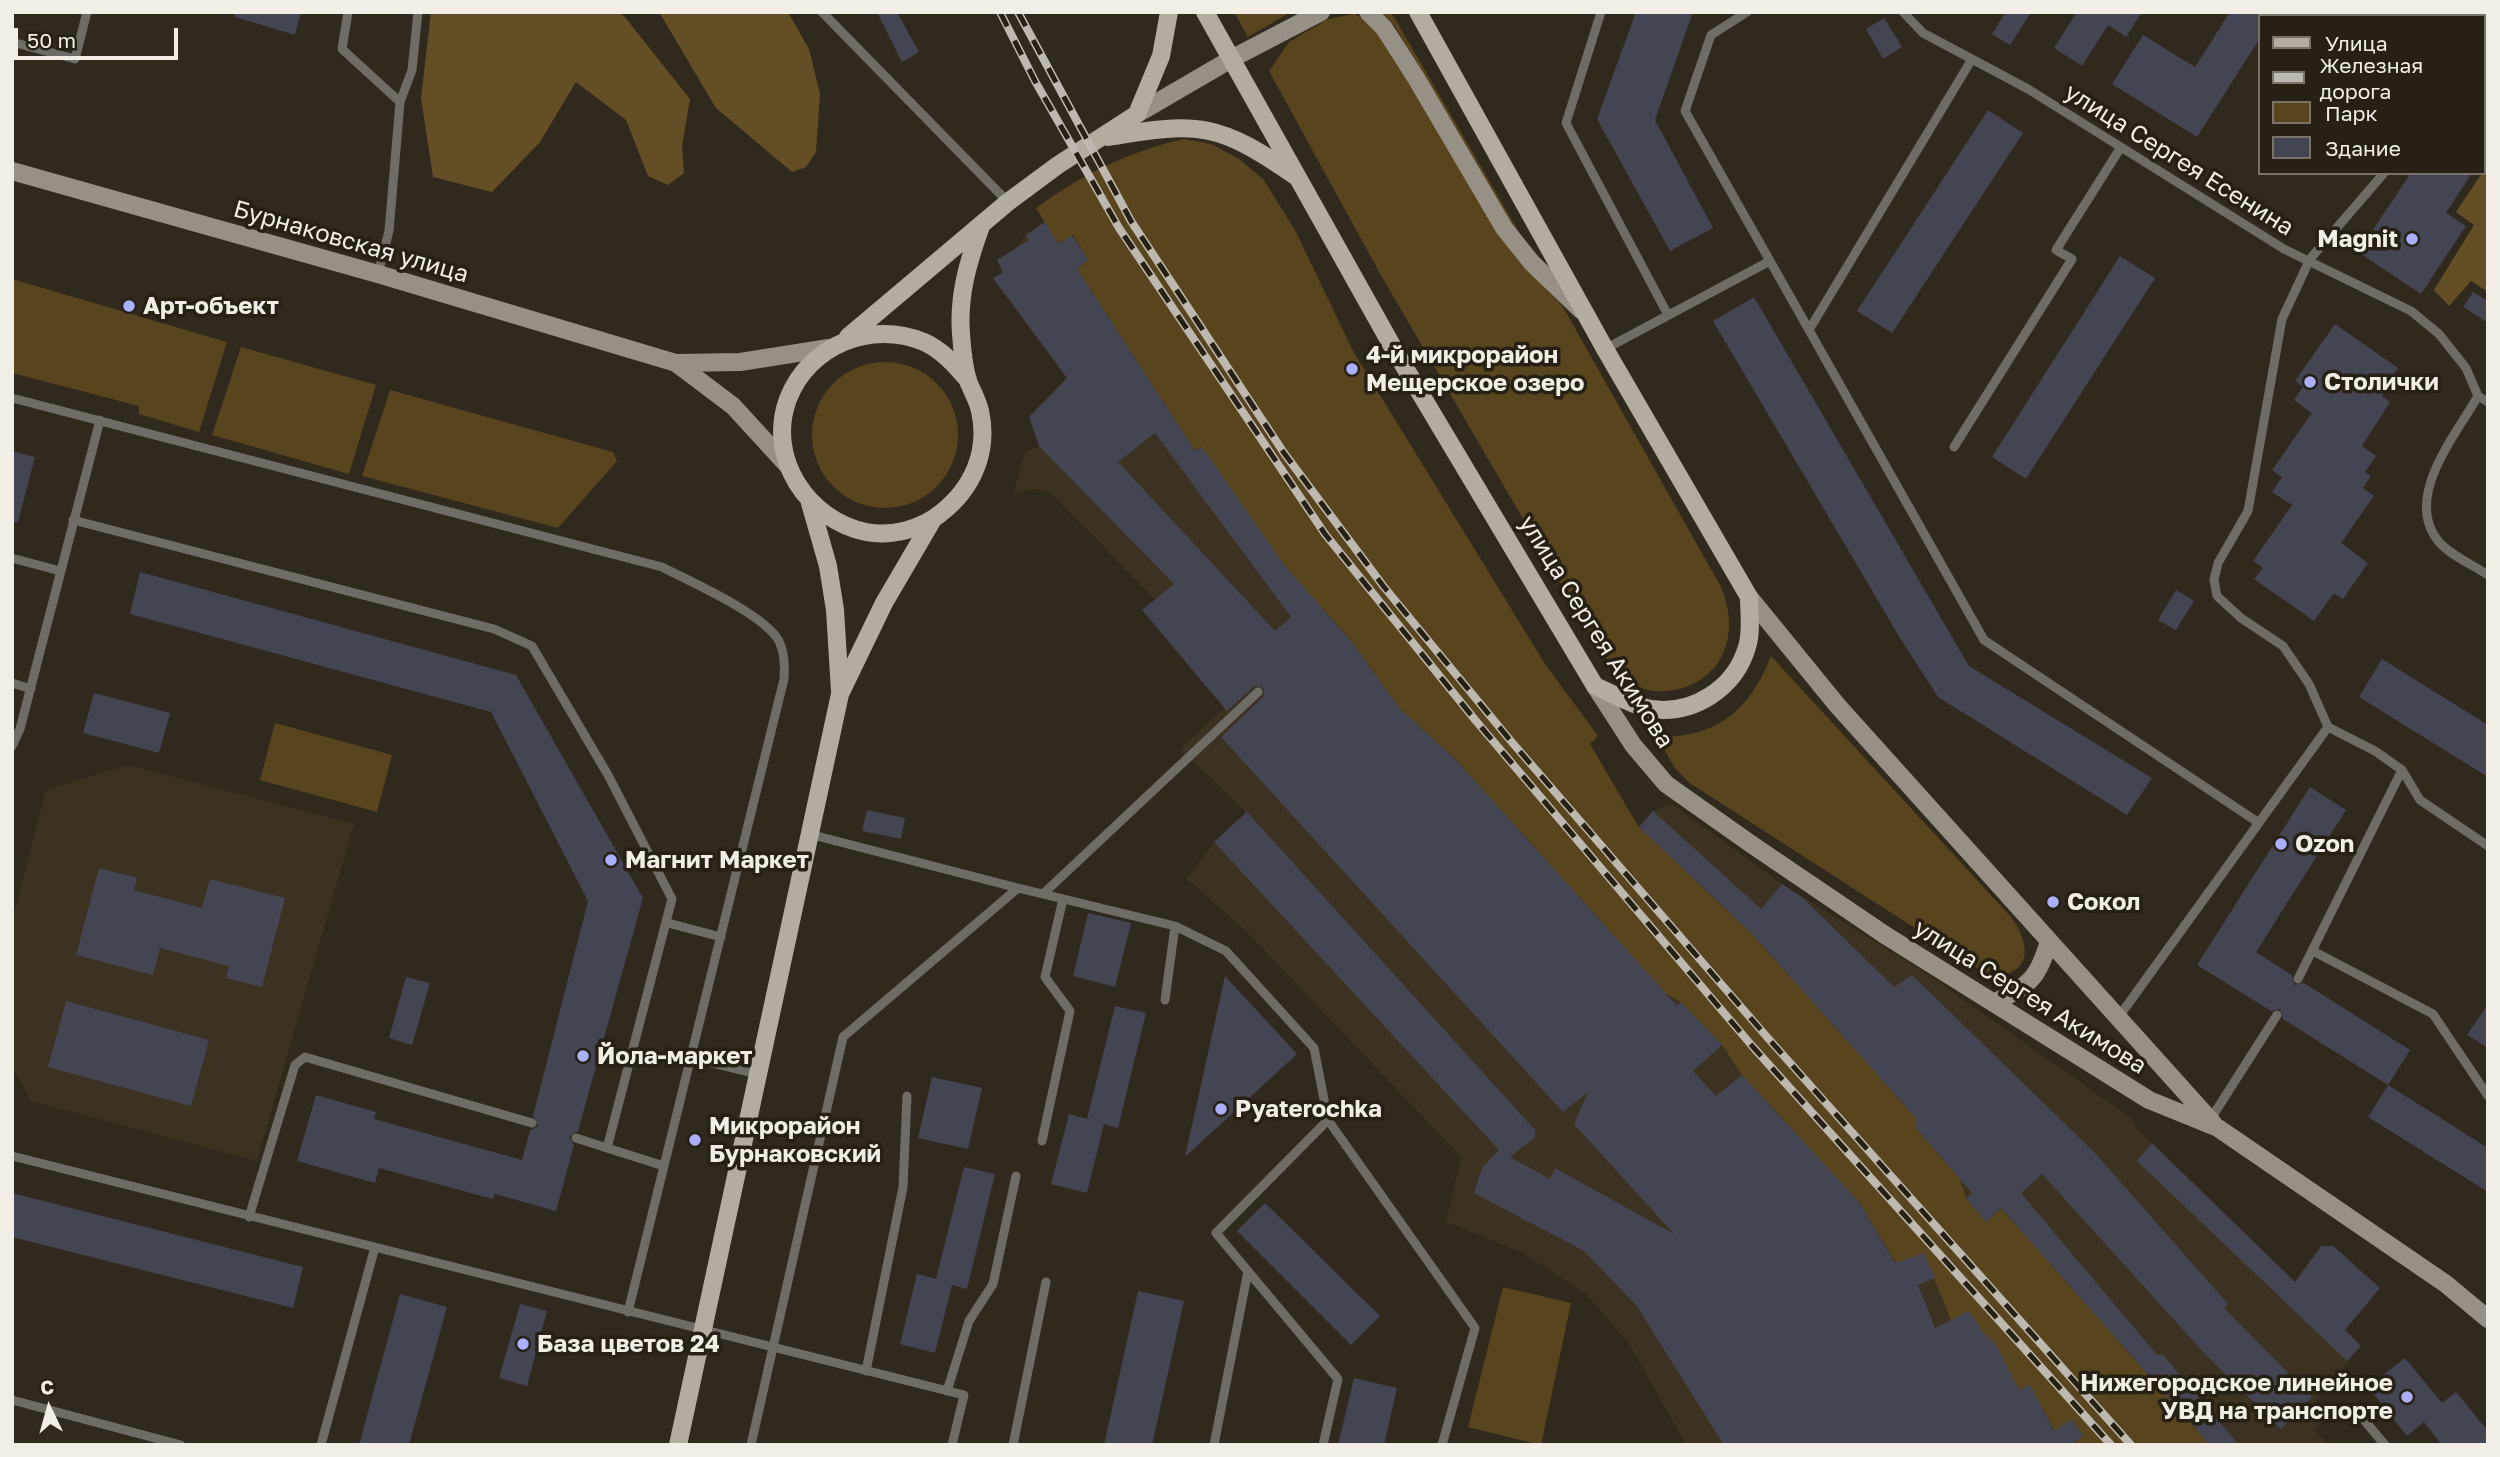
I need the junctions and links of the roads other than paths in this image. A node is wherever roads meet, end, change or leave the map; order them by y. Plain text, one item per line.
1 (87, 12) edge
2 (348, 12) edge
3 (418, 12) edge
4 (822, 12) edge
5 (1169, 12) edge
6 (1205, 12) edge
7 (1321, 12) edge
8 (1368, 12) edge
9 (1418, 12) edge
10 (1601, 12) edge
11 (1747, 12) edge
12 (1903, 12) edge
13 (12, 42) edge
14 (1233, 58) junction
15 (1972, 59) junction
16 (400, 102) junction
17 (1137, 114) junction
18 (1104, 138) junction
19 (2121, 147) junction
20 (12, 171) edge
21 (2382, 175) edge
22 (1301, 180) junction
23 (1009, 202) junction
24 (981, 226) junction
25 (2310, 260) junction
26 (1770, 261) junction
27 (378, 274) junction
28 (1668, 315) junction
29 (1589, 317) junction
30 (1809, 330) junction
31 (836, 345) junction
32 (1605, 348) junction
33 (676, 363) junction
34 (968, 380) junction
35 (2478, 396) junction
36 (12, 398) edge
37 (2488, 402) edge
38 (100, 421) junction
39 (1954, 447) dead end
40 (788, 466) junction
41 (810, 503) junction
42 (73, 520) junction
43 (932, 521) junction
44 (12, 558) edge
45 (61, 571) junction
46 (2488, 575) edge
47 (1749, 597) junction
48 (12, 684) edge
49 (1595, 686) junction
50 (31, 689) junction
51 (1258, 692) dead end
52 (840, 694) junction
53 (2328, 727) junction
54 (12, 746) edge
55 (2402, 770) junction
56 (2259, 823) junction
57 (809, 834) junction
58 (2488, 846) edge
59 (1018, 888) junction
60 (1043, 894) junction
61 (1063, 899) junction
62 (668, 923) junction
63 (1175, 926) junction
64 (721, 937) junction
65 (2049, 941) junction
66 (2312, 951) junction
67 (2298, 979) dead end
68 (1165, 1000) dead end
69 (1996, 1002) junction
70 (2277, 1015) dead end
71 (2118, 1018) junction
72 (691, 1058) junction
73 (757, 1074) junction
74 (907, 1096) dead end
75 (2488, 1096) edge
76 (1328, 1120) junction
77 (532, 1122) dead end
78 (2214, 1124) junction
79 (576, 1138) dead end
80 (1042, 1141) dead end
81 (607, 1148) junction
82 (12, 1156) edge
83 (664, 1166) junction
84 (1016, 1176) dead end
85 (249, 1217) junction
86 (375, 1247) junction
87 (1248, 1271) junction
88 (1046, 1282) dead end
89 (628, 1312) junction
90 (2488, 1319) edge
91 (703, 1331) junction
92 (773, 1348) junction
93 (866, 1371) junction
94 (947, 1391) junction
95 (12, 1400) edge
96 (2364, 1420) dead end
97 (181, 1445) edge
98 (321, 1445) edge
99 (678, 1445) edge
100 (751, 1445) edge
101 (952, 1445) edge
102 (1013, 1445) edge
103 (1214, 1445) edge
104 (1323, 1445) edge
105 (1442, 1445) edge
106 (2385, 1445) edge

1 - 13 lane
2 - 16 lane
3 - 16 lane
4 - 23 lane
5 - 17 main road
6 - 14 main road, улица Сергея Акимова
7 - 14 main road
8 - 29 main road
9 - 29 main road, улица Сергея Акимова
10 - 28 lane
11 - 26 lane
12 - 15 lane, улица Сергея Есенина
14 - 17 main road
14 - 22 main road, улица Сергея Акимова
15 - 19 lane, улица Сергея Есенина
15 - 30 lane
16 - 27 lane
17 - 18 main road
18 - 22 main road
18 - 23 main road
19 - 25 lane, улица Сергея Есенина
19 - 39 lane
20 - 27 main road, Бурнаковская улица
21 - 25 lane
22 - 49 main road, улица Сергея Акимова
23 - 24 main road
24 - 31 main road
24 - 34 main road
25 - 35 lane, улица Сергея Есенина
25 - 53 lane
26 - 28 lane
26 - 30 lane
27 - 33 main road, Бурнаковская улица
28 - 32 lane
29 - 32 main road, улица Сергея Акимова
30 - 56 lane
31 - 33 main road
31 - 34 main road
31 - 40 main road
32 - 47 main road, улица Сергея Акимова
33 - 40 main road
34 - 43 main road
35 - 37 lane
35 - 46 lane
36 - 38 lane
38 - 42 lane
38 - 64 lane
40 - 41 main road
41 - 43 main road
41 - 52 main road
42 - 45 lane
42 - 62 lane
43 - 52 main road
44 - 45 lane
45 - 50 lane
47 - 49 main road
47 - 65 main road, улица Сергея Акимова
48 - 50 lane
49 - 69 main road, улица Сергея Акимова
50 - 54 lane
51 - 60 lane
52 - 57 main road
53 - 55 lane
53 - 56 lane
55 - 58 lane
55 - 66 lane
56 - 71 lane
57 - 59 lane
57 - 73 main road
59 - 60 lane
59 - 92 lane
60 - 61 lane
61 - 63 lane
61 - 80 lane
62 - 64 lane
62 - 81 lane
63 - 68 lane
63 - 76 lane
64 - 72 lane
65 - 69 main road
65 - 71 main road, улица Сергея Акимова
66 - 67 lane
66 - 75 lane
69 - 78 main road, улица Сергея Акимова
70 - 78 lane
71 - 78 main road, улица Сергея Акимова
72 - 73 lane
72 - 83 lane
73 - 91 main road
74 - 93 lane
76 - 87 lane
76 - 105 lane
77 - 85 lane
78 - 90 main road, улица Сергея Акимова
79 - 81 lane
81 - 83 lane
82 - 85 lane
83 - 89 lane
84 - 94 lane
85 - 86 lane
86 - 89 lane
86 - 98 lane
87 - 103 lane
87 - 104 lane
88 - 102 lane
89 - 91 lane
91 - 92 lane
91 - 99 main road
92 - 93 lane
92 - 100 lane
93 - 94 lane
94 - 101 lane
95 - 97 lane
96 - 106 lane

